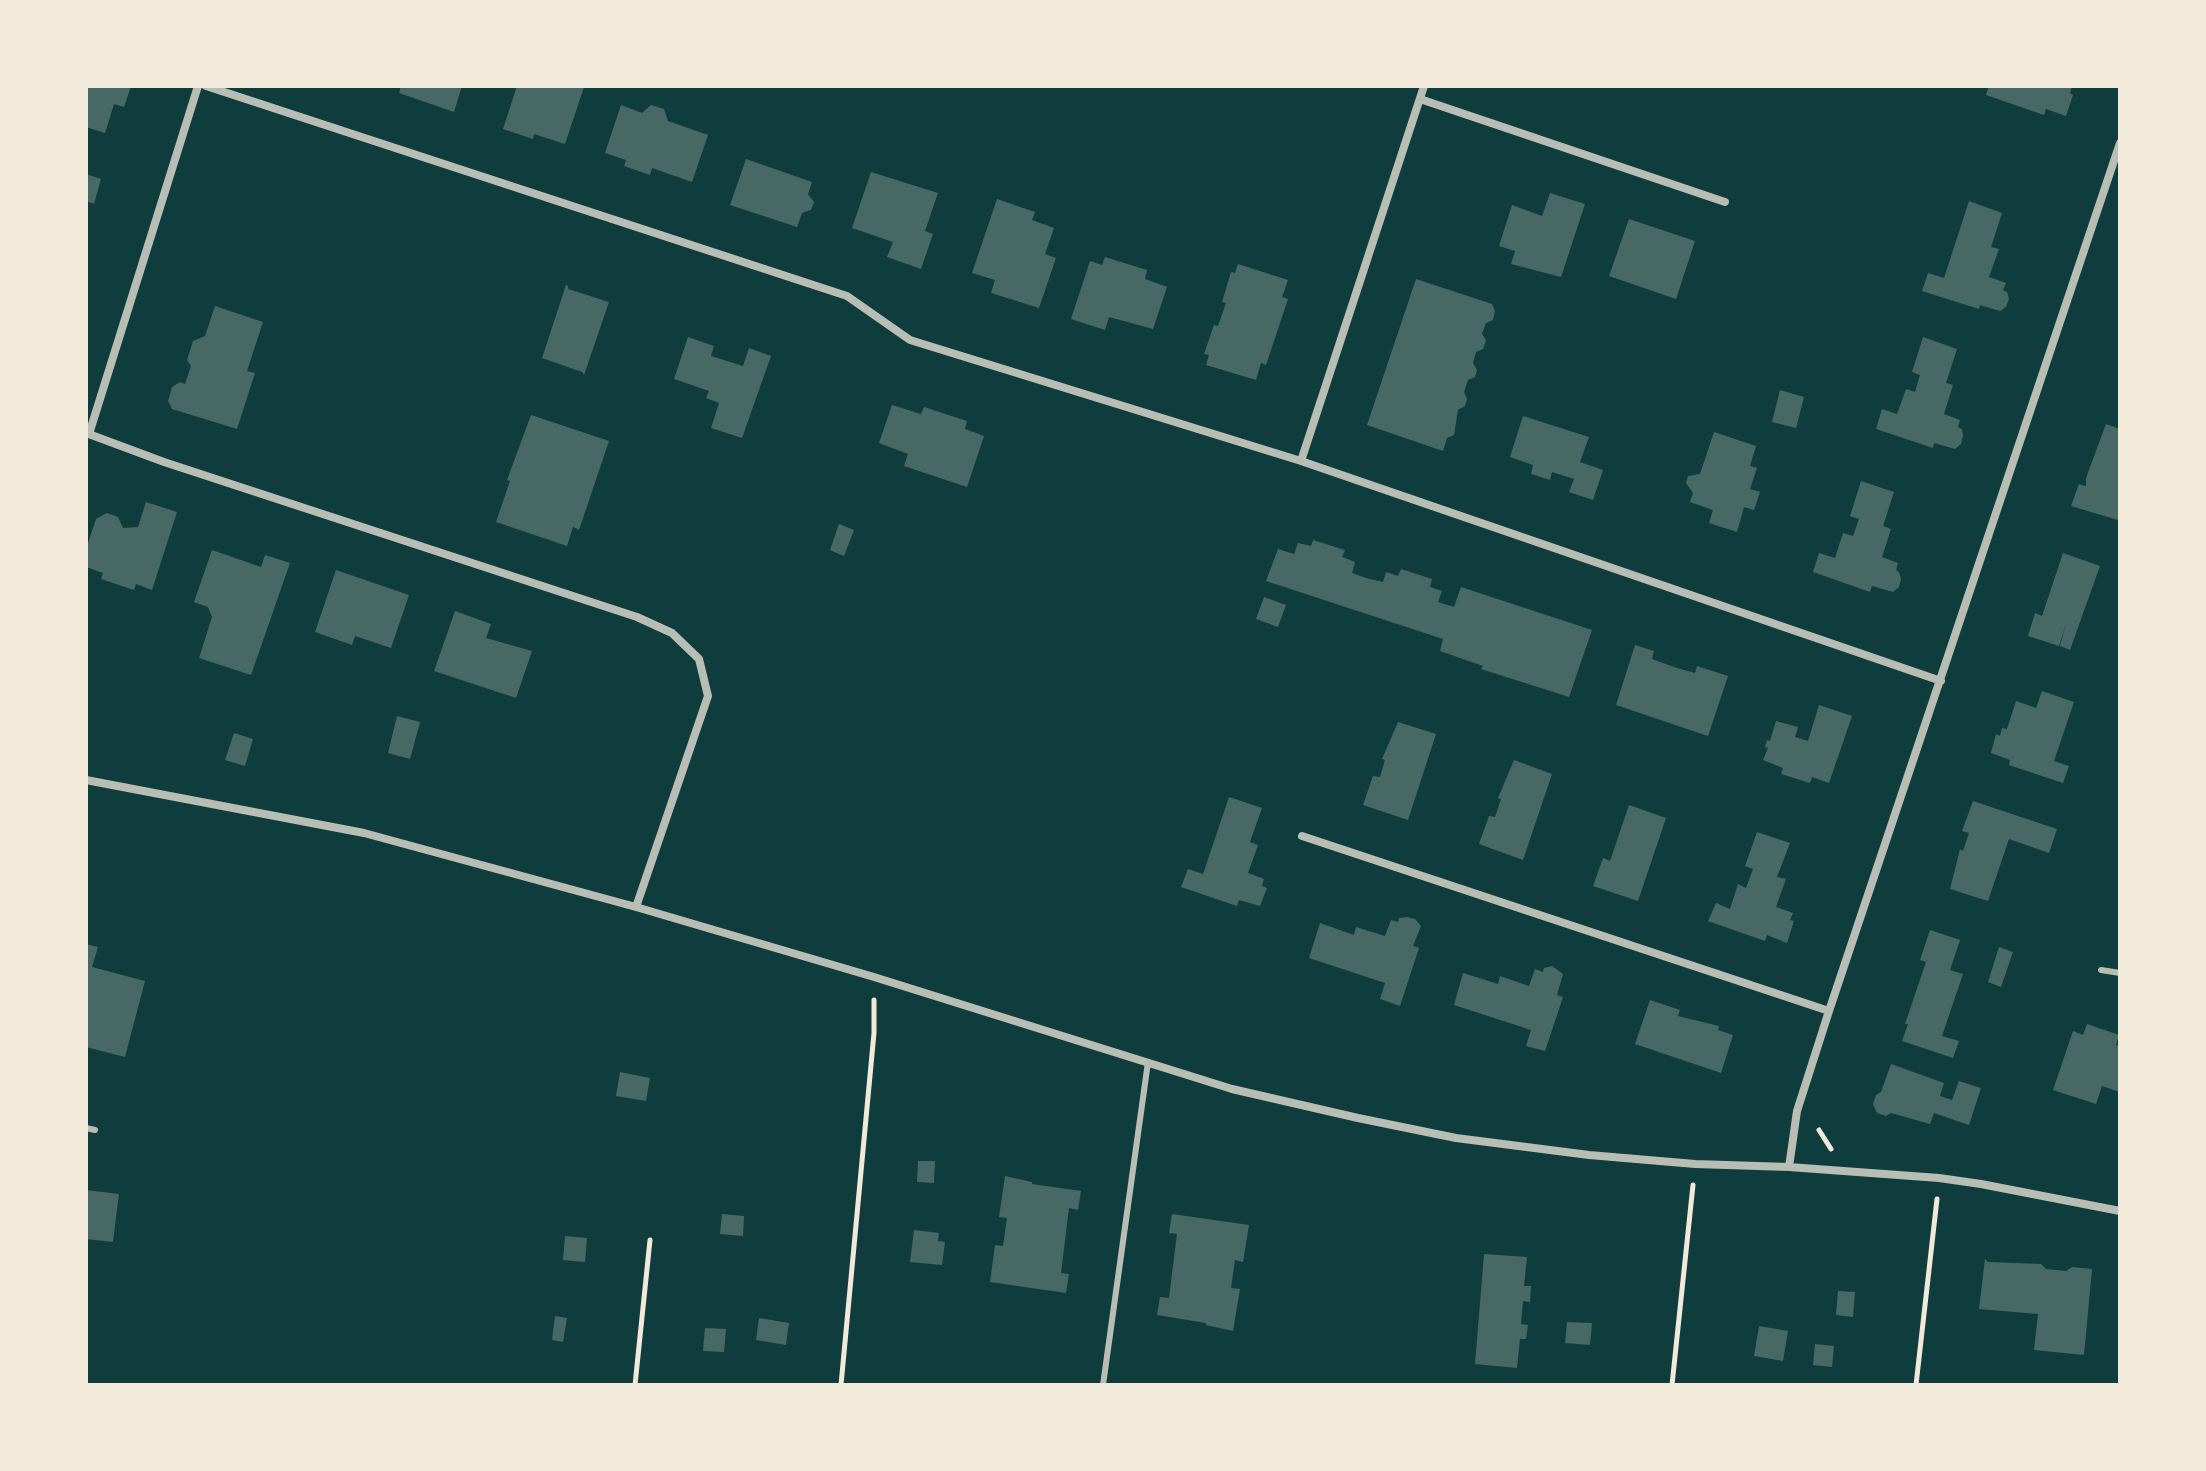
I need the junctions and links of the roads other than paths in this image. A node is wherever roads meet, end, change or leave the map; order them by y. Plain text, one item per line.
1 (198, 86) edge
2 (206, 86) edge
3 (1424, 86) edge
4 (1420, 99) junction
5 (2120, 143) edge
6 (1725, 202) dead end
7 (87, 434) edge
8 (1301, 461) junction
9 (1941, 681) junction
10 (86, 780) edge
11 (1302, 836) dead end
12 (636, 907) junction
13 (2101, 970) dead end
14 (2120, 973) edge
15 (1829, 1011) junction
16 (1148, 1062) junction
17 (86, 1128) edge
18 (95, 1130) dead end
19 (1789, 1167) junction
20 (2120, 1211) edge
21 (1103, 1385) edge

1 - 7 street
2 - 8 street
3 - 4 street
4 - 6 street
4 - 8 street
5 - 9 street
7 - 12 street
8 - 9 street
9 - 15 street
10 - 12 street
11 - 15 street
12 - 16 street
13 - 14 lane
15 - 19 street
16 - 19 street
16 - 21 lane
17 - 18 lane
19 - 20 street

